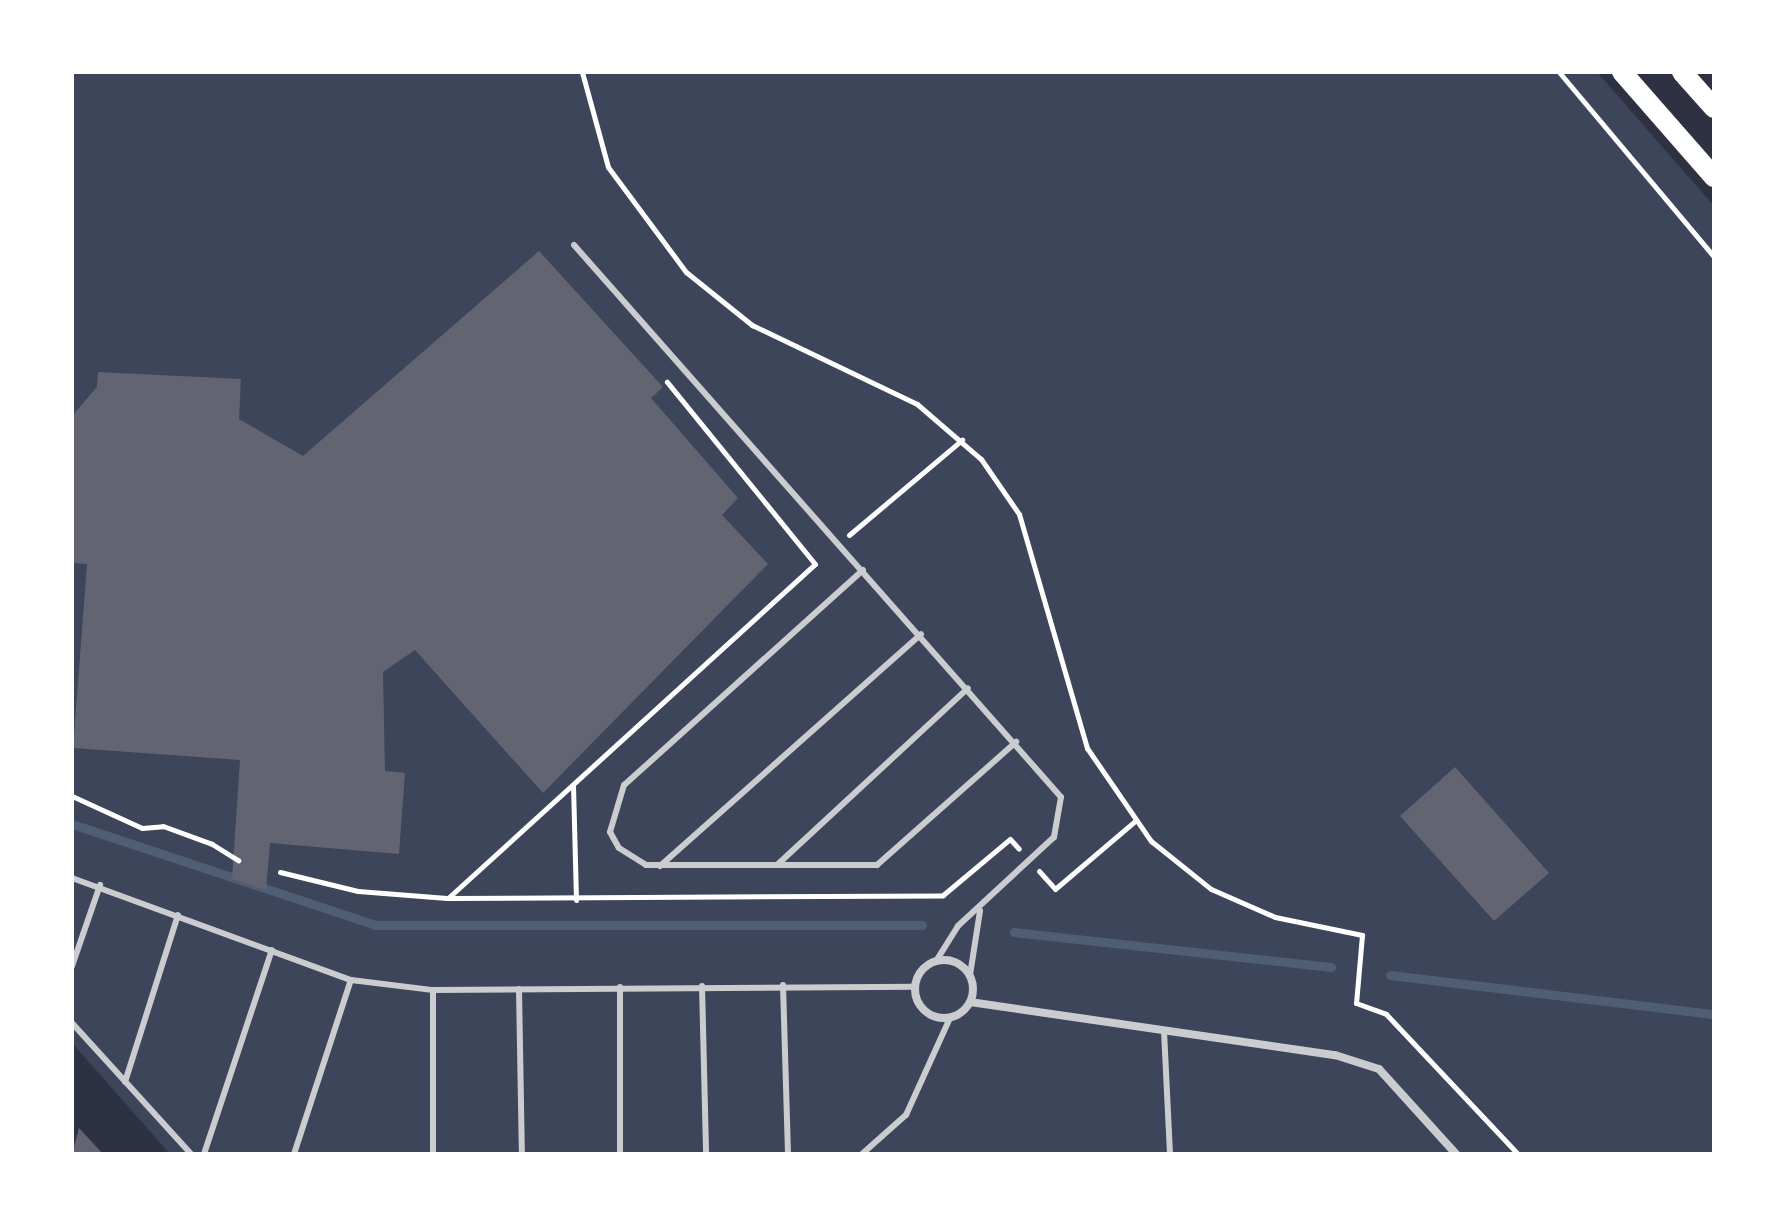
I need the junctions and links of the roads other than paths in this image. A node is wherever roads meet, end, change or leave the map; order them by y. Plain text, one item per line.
1 (1622, 72) edge
2 (1682, 72) edge
3 (1714, 108) edge
4 (1714, 177) edge
5 (574, 245) dead end
6 (863, 570) junction
7 (921, 634) junction
8 (968, 688) junction
9 (1016, 742) junction
10 (777, 865) junction
11 (660, 866) junction
12 (72, 878) edge
13 (100, 885) junction
14 (980, 911) junction
15 (178, 915) junction
16 (272, 950) junction
17 (937, 960) junction
18 (72, 966) edge
19 (970, 975) junction
20 (351, 980) junction
21 (783, 985) junction
22 (702, 986) junction
23 (620, 987) junction
24 (913, 987) junction
25 (519, 989) junction
26 (433, 990) junction
27 (970, 1002) junction
28 (950, 1018) junction
29 (72, 1023) edge
30 (1164, 1031) junction
31 (125, 1082) junction
32 (191, 1154) edge
33 (204, 1154) edge
34 (294, 1154) edge
35 (433, 1154) edge
36 (522, 1154) edge
37 (620, 1154) edge
38 (706, 1154) edge
39 (788, 1154) edge
40 (862, 1154) edge
41 (1170, 1154) edge
42 (1456, 1154) edge

1 - 4 main road
2 - 3 main road
5 - 6 lane
6 - 7 lane
6 - 11 lane
7 - 8 lane
7 - 11 lane
8 - 9 lane
8 - 10 lane
9 - 10 lane
9 - 14 lane
10 - 11 lane
12 - 13 lane
13 - 15 lane
13 - 18 lane
14 - 17 lane
14 - 19 lane
15 - 16 lane
15 - 31 lane
16 - 20 lane
16 - 33 lane
17 - 19 street
17 - 24 street
19 - 27 street
20 - 26 lane
20 - 34 lane
21 - 22 lane
21 - 24 lane
21 - 39 lane
22 - 23 lane
22 - 38 lane
23 - 25 lane
23 - 37 lane
24 - 28 street
25 - 26 lane
25 - 36 lane
26 - 35 lane
27 - 28 street
27 - 30 street
28 - 40 lane
29 - 31 lane
30 - 41 lane
30 - 42 street
31 - 32 lane

